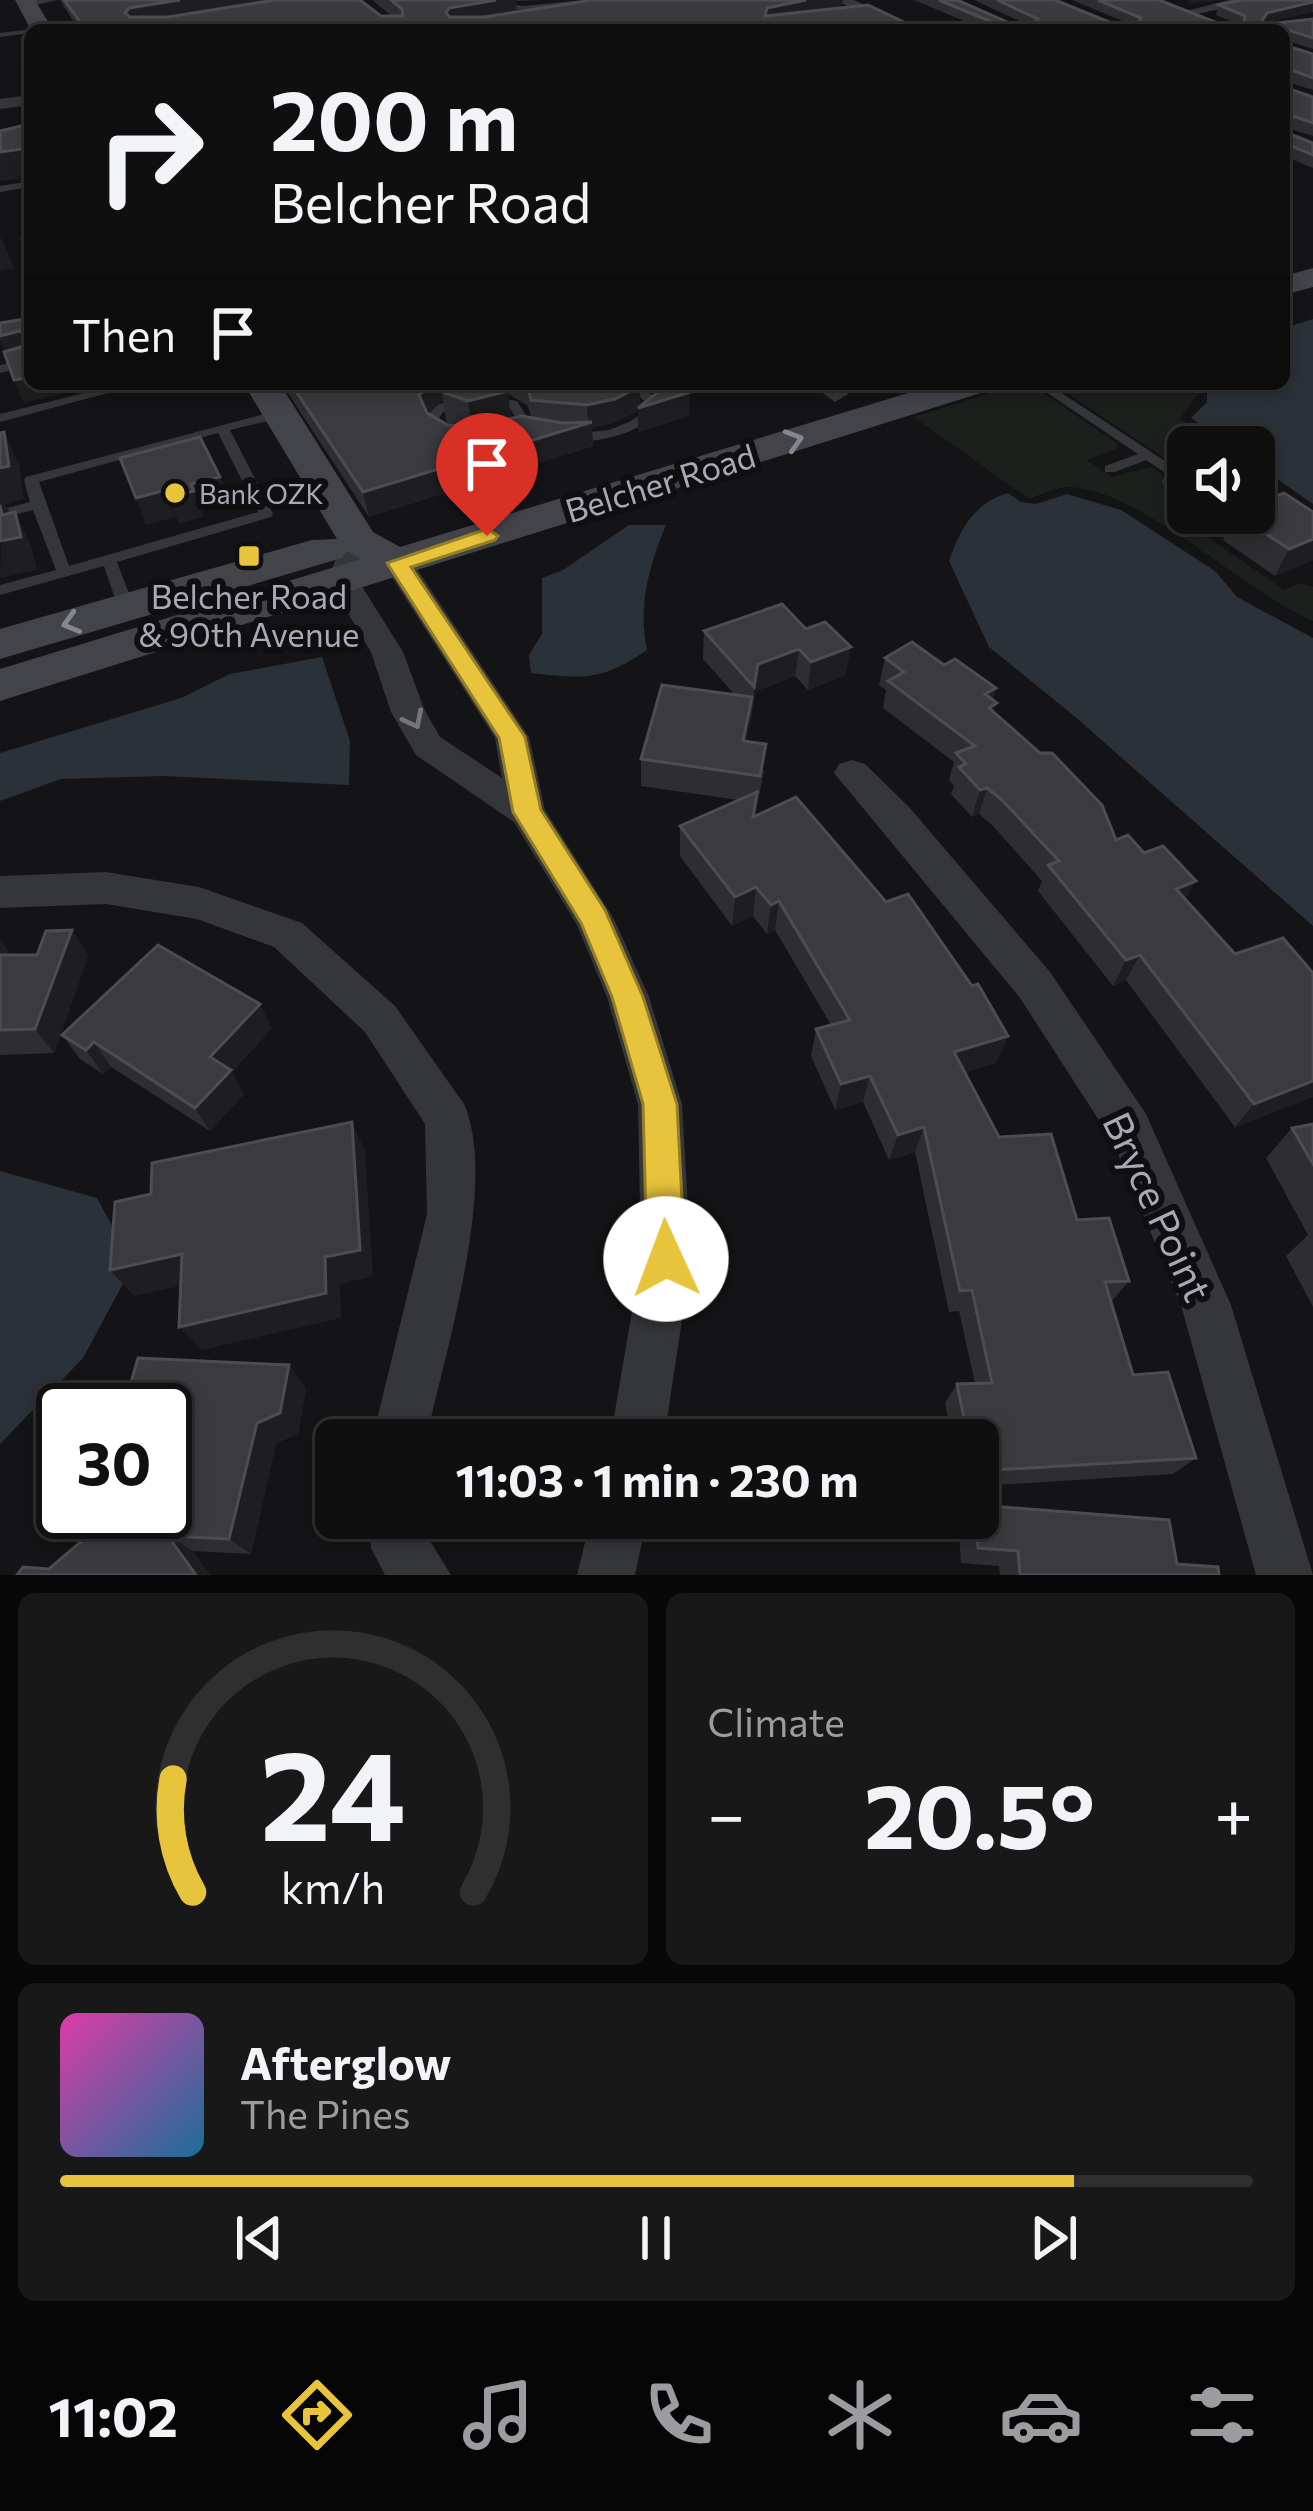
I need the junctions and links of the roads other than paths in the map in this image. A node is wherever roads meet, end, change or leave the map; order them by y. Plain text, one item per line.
1 (50, 0) edge
2 (450, 0) edge
3 (580, 0) edge
4 (842, 0) edge
5 (1251, 0) edge
6 (26, 2) edge
7 (1167, 6) edge
8 (598, 8) edge
9 (870, 13) junction
10 (1185, 13) junction
11 (832, 20) edge
12 (505, 22) edge
13 (895, 24) edge
14 (1217, 24) edge
15 (111, 390) edge
16 (639, 390) edge
17 (831, 390) edge
18 (956, 390) edge
19 (1049, 390) edge
20 (271, 399) edge
21 (0, 418) edge
22 (222, 428) junction
23 (461, 444) edge
24 (1148, 455) junction
25 (1167, 465) edge
26 (1110, 469) dead end
27 (38, 504) junction
28 (0, 514) edge
29 (358, 539) junction
30 (109, 560) junction
31 (398, 563) junction
32 (64, 572) junction
33 (343, 580) junction
34 (0, 590) edge
35 (126, 607) junction
36 (0, 644) edge
37 (457, 652) junction
38 (395, 673) junction
39 (0, 685) edge
40 (852, 773) dead end
41 (527, 812) junction
42 (0, 892) edge
43 (404, 1419) edge
44 (640, 1419) edge
45 (399, 1539) edge
46 (614, 1539) edge
47 (422, 1575) edge
48 (606, 1575) edge
49 (1285, 1575) edge

1 - 6 street
2 - 3 lane
4 - 9 street
5 - 10 street
7 - 10 street
8 - 12 street
9 - 11 street
9 - 13 street
10 - 14 street
15 - 21 lane
16 - 23 lane
17 - 29 main road, Belcher Road
31 -> 18 main road, Belcher Road
19 - 24 lane
20 - 22 lane
20 - 29 main road
22 - 27 lane
22 - 30 lane
24 - 25 lane
24 - 26 lane
27 - 28 lane
27 - 32 lane
29 - 31 main road
29 - 33 street
29 - 35 main road, Belcher Road
30 - 32 lane
30 - 35 lane
31 - 33 main road, Belcher Road
31 - 37 street
32 - 34 lane
33 - 38 street
33 - 39 main road, Belcher Road
35 -> 36 main road, Belcher Road
37 - 38 street
37 - 41 street
38 -> 41 street
40 - 49 street, Bryce Point
41 - 44 street
42 - 43 street
45 - 47 street
46 - 48 street

